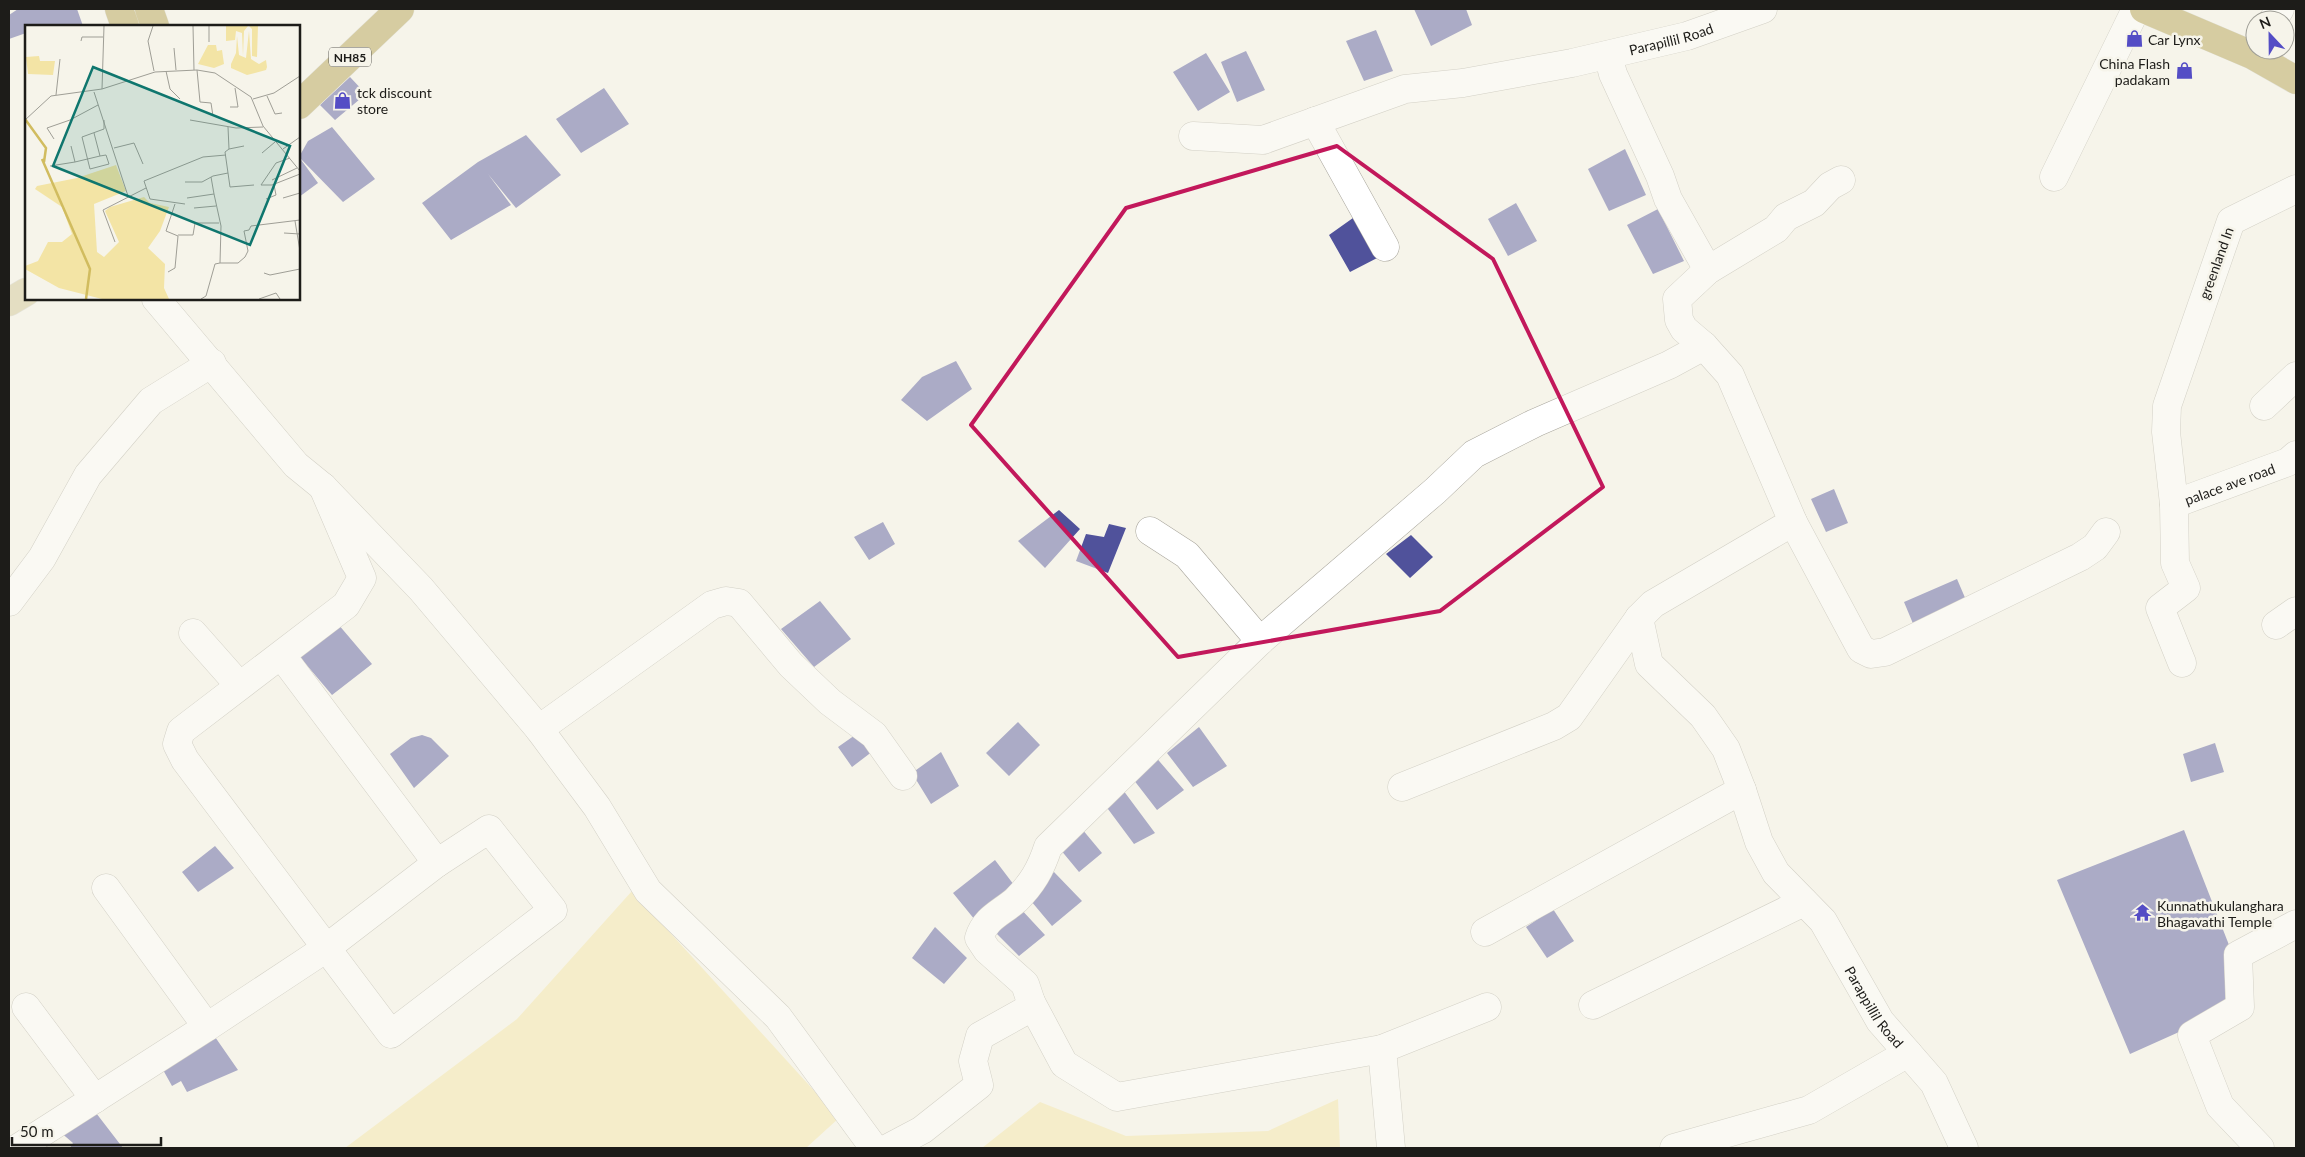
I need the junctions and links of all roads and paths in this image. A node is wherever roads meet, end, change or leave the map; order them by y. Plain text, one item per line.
1 (119, 9) edge
2 (149, 9) edge
3 (400, 9) edge
4 (1763, 9) edge
5 (2136, 9) edge
6 (2144, 9) edge
7 (125, 25) edge
8 (155, 25) edge
9 (2245, 48) edge
10 (1608, 55) junction
11 (2266, 60) edge
12 (2296, 80) edge
13 (300, 104) edge
14 (1315, 121) junction
15 (1193, 136) dead end
16 (2054, 177) dead end
17 (1841, 180) dead end
18 (2296, 189) edge
19 (1385, 247) dead end
20 (1708, 270) junction
21 (25, 293) edge
22 (157, 300) edge
23 (9, 302) edge
24 (1704, 346) junction
25 (212, 363) junction
26 (2296, 376) edge
27 (2264, 406) dead end
28 (2166, 432) joint
29 (2296, 455) edge
30 (323, 487) junction
31 (2174, 504) junction
32 (1793, 522) junction
33 (1150, 531) dead end
34 (2106, 532) dead end
35 (9, 602) edge
36 (1639, 618) junction
37 (193, 633) dead end
38 (1260, 641) junction
39 (282, 656) junction
40 (2182, 662) dead end
41 (239, 685) junction
42 (539, 729) junction
43 (903, 776) dead end
44 (1402, 787) dead end
45 (1742, 790) junction
46 (437, 864) junction
47 (106, 888) dead end
48 (1804, 902) junction
49 (2296, 924) edge
50 (1485, 932) dead end
51 (325, 949) junction
52 (1031, 1002) junction
53 (1593, 1005) dead end
54 (26, 1007) dead end
55 (1487, 1007) dead end
56 (207, 1028) junction
57 (1382, 1049) junction
58 (1908, 1053) junction
59 (95, 1099) junction
60 (18, 1148) edge
61 (874, 1148) edge
62 (888, 1148) edge
63 (1391, 1148) edge
64 (1674, 1148) edge
65 (1964, 1148) edge
66 (2260, 1148) edge

1 - 7 highway
2 - 8 highway
3 - 13 highway, NH85
4 - 10 street, Parapillil Road
5 - 16 street
6 - 9 highway
10 - 14 street, Parapillil Road
10 - 20 street
11 - 12 highway
14 - 15 street, Parapillil Road
14 - 19 street
17 - 20 street
18 - 28 street, greenland ln
20 - 24 street
21 - 23 main road
22 - 25 street
24 - 32 street
24 - 38 street
25 - 30 street
25 - 35 street
26 - 27 street
28 - 31 street, palace ave road
29 - 31 street, palace ave road
30 - 39 street
30 - 42 street
31 - 40 street
32 - 34 street
32 - 36 street
33 - 38 street
36 - 44 street
36 - 45 street, Parappillil Road
37 - 41 street
38 - 52 street
39 - 41 street
39 - 46 street
41 - 51 street
42 - 43 street
42 - 61 street
45 - 48 street, Parappillil Road
45 - 50 street
46 - 51 street
46 - 51 street
47 - 56 street
48 - 53 street
48 - 58 street, Parappillil Road
49 - 66 street
51 - 56 street
52 - 57 street
52 - 62 street
54 - 59 street
55 - 57 street
56 - 59 street
57 - 63 street
58 - 64 street
58 - 65 street, Parappillil Road
59 - 60 street

